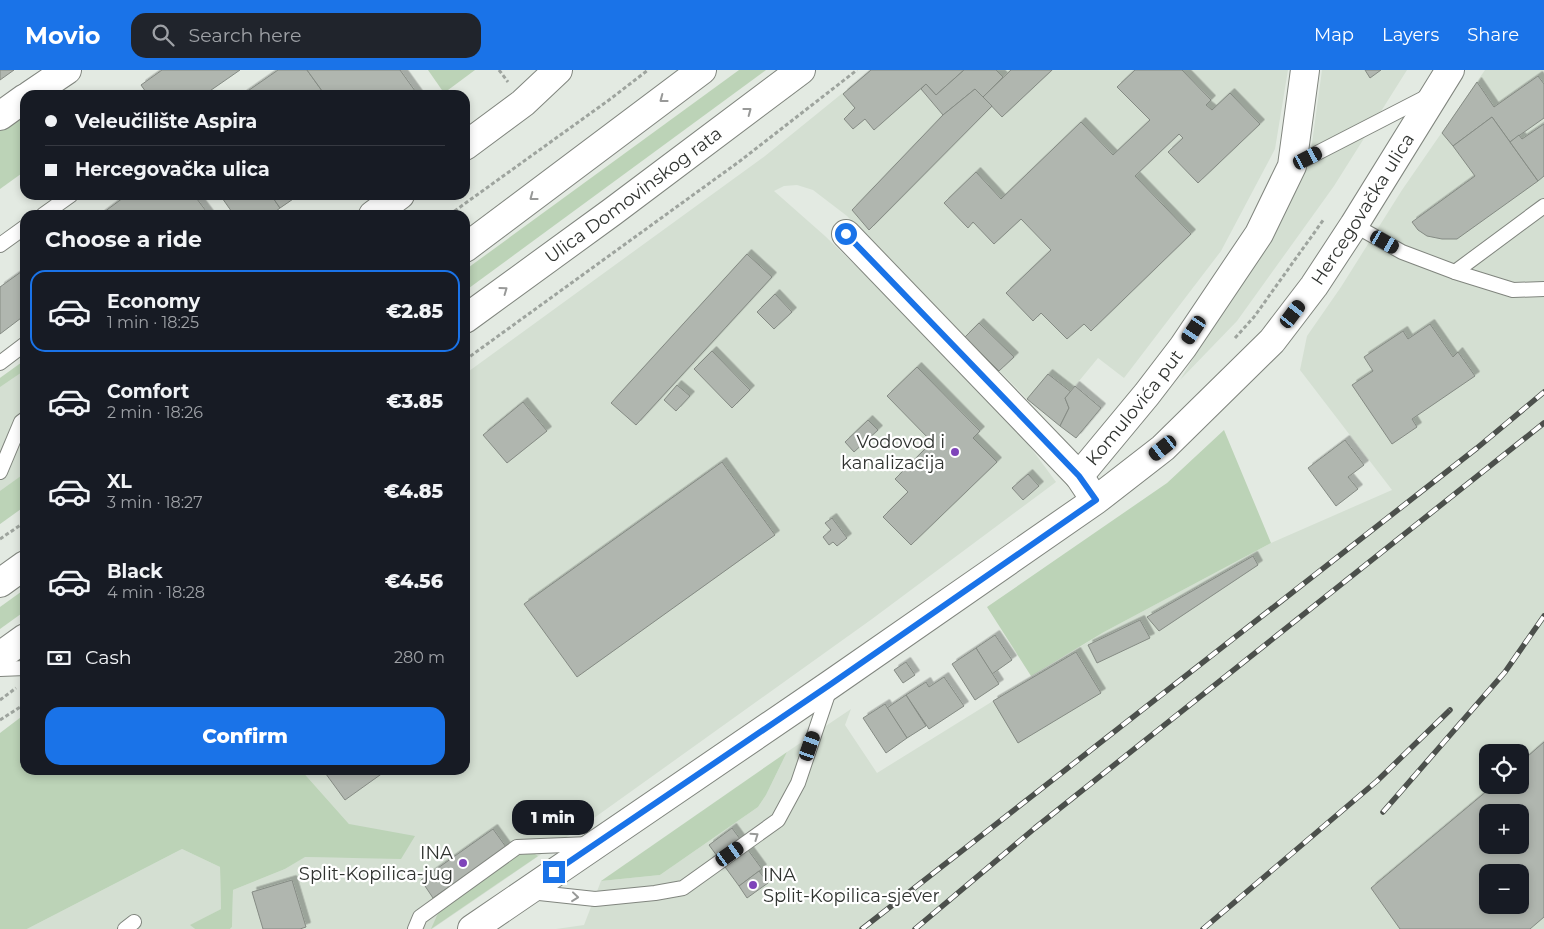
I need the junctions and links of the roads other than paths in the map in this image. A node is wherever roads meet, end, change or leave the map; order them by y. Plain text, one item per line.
1 (558, 70) edge
2 (702, 70) edge
3 (801, 70) edge
4 (1305, 70) edge
5 (60, 79) edge
6 (1443, 81) edge
7 (39, 90) edge
8 (20, 102) edge
9 (0, 116) edge
10 (470, 142) edge
11 (1292, 166) junction
12 (64, 200) edge
13 (393, 200) edge
14 (1544, 206) edge
15 (50, 210) edge
16 (380, 210) edge
17 (1354, 225) junction
18 (20, 231) edge
19 (846, 234) dead end
20 (470, 244) edge
21 (0, 245) edge
22 (1455, 272) junction
23 (1544, 289) edge
24 (470, 315) edge
25 (20, 348) edge
26 (0, 363) edge
27 (20, 424) edge
28 (0, 472) edge
29 (1079, 476) junction
30 (1096, 500) junction
31 (20, 569) edge
32 (0, 583) edge
33 (20, 642) edge
34 (0, 656) edge
35 (20, 668) edge
36 (0, 669) edge
37 (831, 684) junction
38 (596, 844) junction
39 (526, 891) junction
40 (486, 925) edge
41 (415, 929) edge

1 - 10 street
2 -> 20 street
24 -> 3 street, Ulica Domovinskog rata
4 - 11 street, Komulovića put
5 - 7 street
6 - 11 lane
6 - 17 street, Hercegovačka ulica
8 - 9 street
11 - 29 street, Komulovića put
12 - 15 lane
13 - 16 street
14 - 22 lane
17 - 22 lane
17 - 30 street, Hercegovačka ulica
18 - 21 lane
19 - 29 street
22 - 23 lane
25 - 26 lane
27 - 28 lane
29 - 30 street
30 - 37 street, Hercegovačka ulica
31 - 32 street
33 - 34 street
35 - 36 lane
37 - 38 street, Hercegovačka ulica
39 -> 37 lane
38 - 39 street, Hercegovačka ulica
38 - 41 lane
39 - 40 street, Hercegovačka ulica

